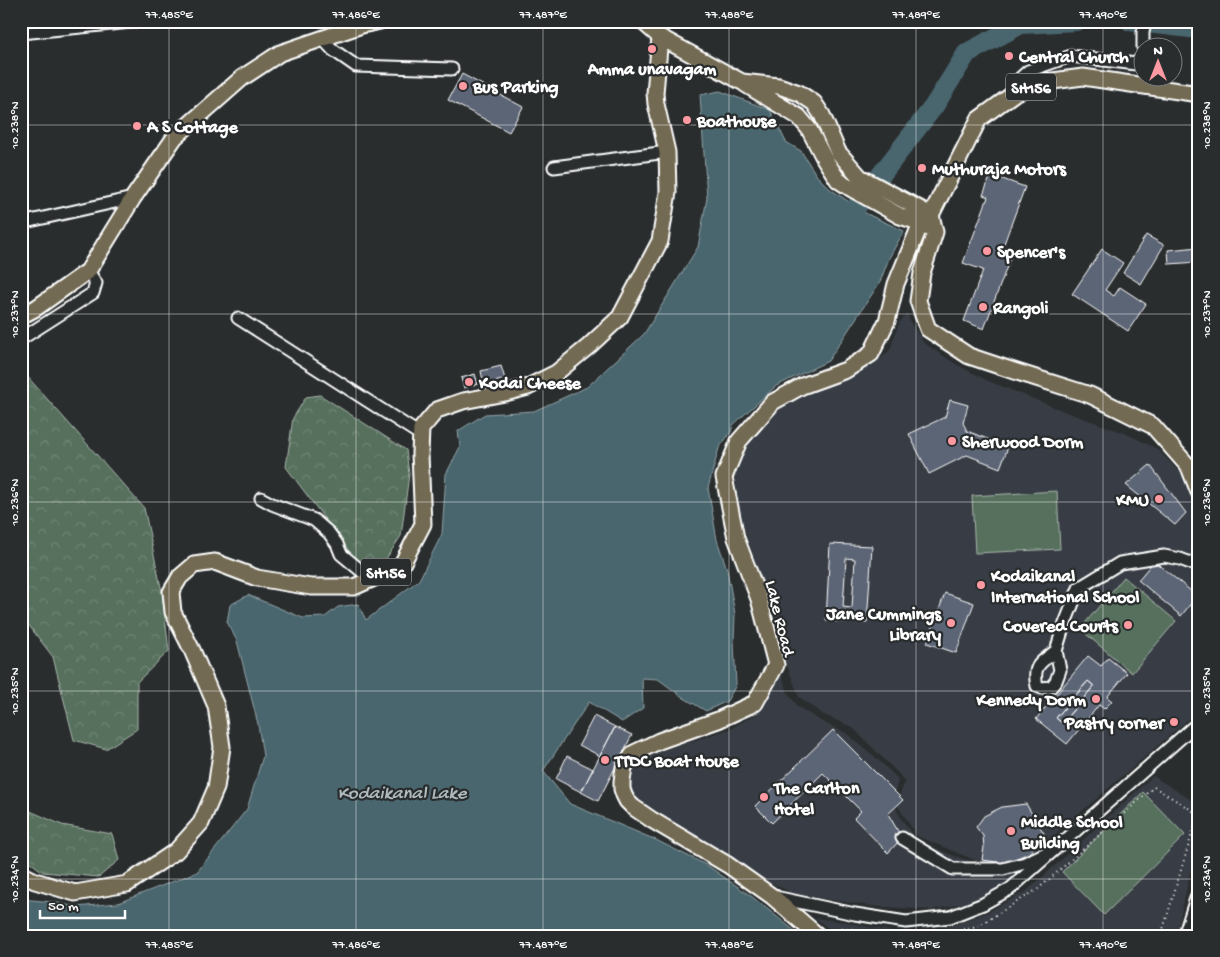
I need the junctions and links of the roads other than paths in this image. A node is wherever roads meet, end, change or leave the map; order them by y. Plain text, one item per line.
1 (141, 21) edge
2 (347, 21) edge
3 (380, 21) edge
4 (642, 21) edge
5 (362, 25) junction
6 (21, 33) edge
7 (660, 37) junction
8 (322, 38) junction
9 (1132, 64) edge
10 (452, 69) dead end
11 (742, 82) junction
12 (1016, 92) junction
13 (1199, 94) edge
14 (667, 152) junction
15 (554, 168) dead end
16 (856, 183) junction
17 (133, 198) junction
18 (926, 219) junction
19 (21, 223) edge
20 (88, 271) junction
21 (21, 316) edge
22 (238, 318) dead end
23 (21, 339) edge
24 (420, 435) junction
25 (1199, 492) edge
26 (261, 498) dead end
27 (1199, 571) edge
28 (371, 579) junction
29 (1056, 651) dead end
30 (1199, 723) edge
31 (902, 838) dead end
32 (1058, 846) junction
33 (21, 874) edge
34 (1199, 889) edge
35 (773, 897) junction
36 (818, 936) edge
37 (1184, 936) edge

1 - 6 street
2 - 5 street
3 - 5 main road
4 - 7 main road
5 - 8 main road
7 - 11 main road
7 - 14 main road
8 - 10 street
8 - 17 main road
9 - 12 street
11 - 16 main road
11 - 16 main road
12 - 13 main road, SH156
12 - 18 main road, SH156
14 - 15 street
14 - 24 main road
16 - 18 main road
17 - 19 street
17 - 20 main road
18 - 25 main road
18 - 35 main road, Lake Road / SH156
20 - 21 main road
20 - 23 street
22 - 24 street
24 - 28 main road, SH156
26 - 28 street
27 - 29 street
28 - 33 main road, SH156
30 - 32 street
31 - 32 street
32 - 35 street
34 - 37 street
35 - 36 main road, Lake Road / SH156

